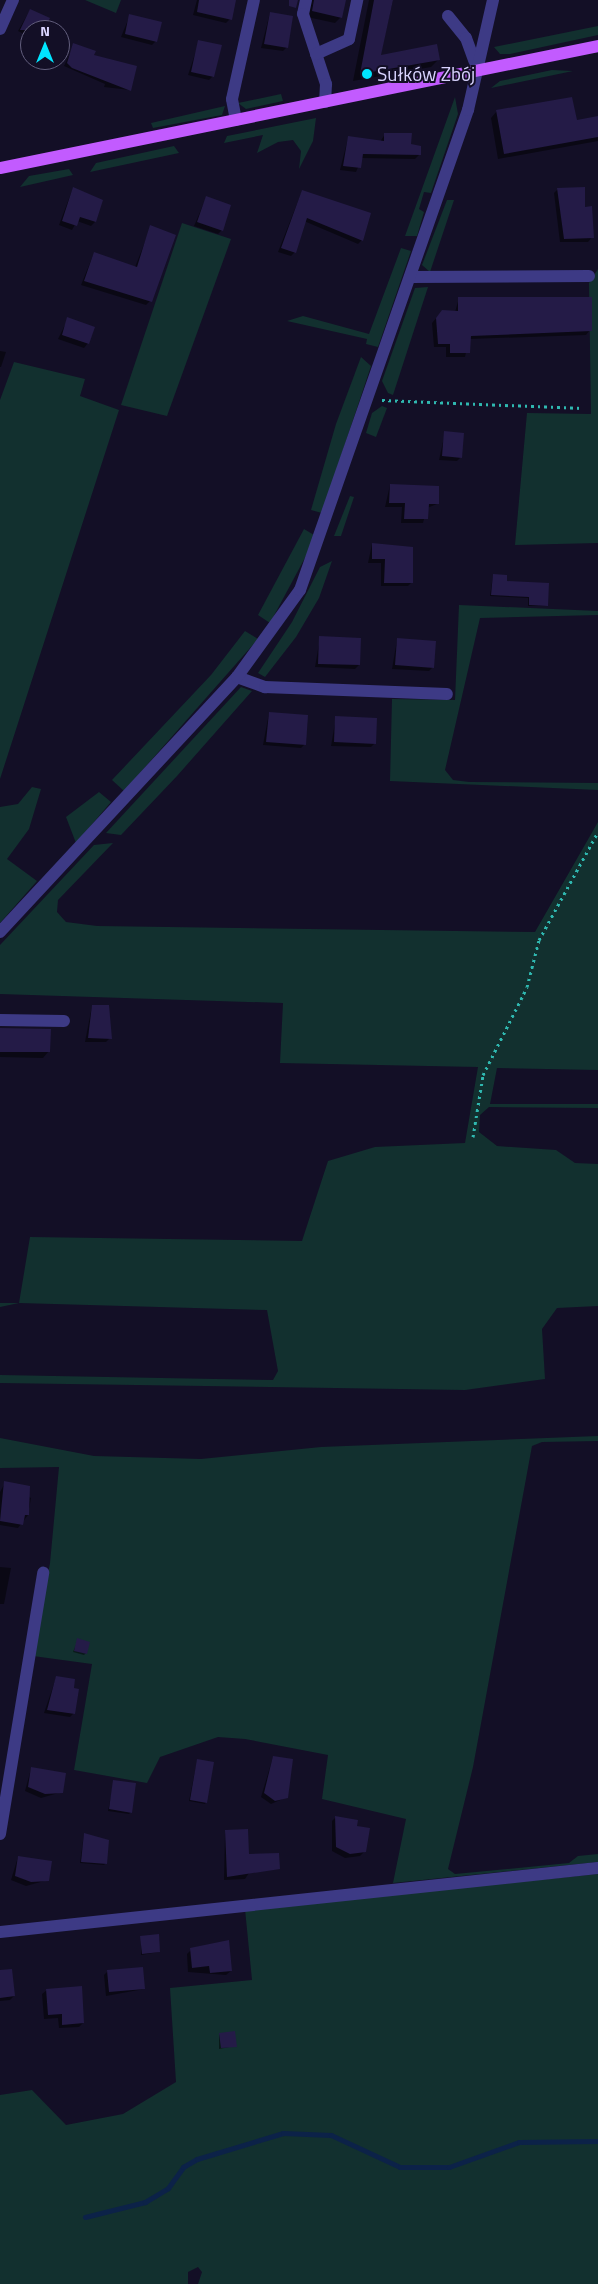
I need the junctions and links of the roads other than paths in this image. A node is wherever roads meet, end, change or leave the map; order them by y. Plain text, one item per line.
1 (13, 0) edge
2 (254, 0) edge
3 (306, 0) edge
4 (358, 0) edge
5 (494, 0) edge
6 (448, 16) dead end
7 (0, 29) edge
8 (598, 46) edge
9 (316, 54) junction
10 (478, 71) junction
11 (325, 102) junction
12 (236, 120) junction
13 (0, 168) edge
14 (590, 276) dead end
15 (410, 277) junction
16 (237, 677) junction
17 (447, 694) dead end
18 (0, 932) edge
19 (0, 1020) edge
20 (64, 1021) dead end
21 (43, 1572) dead end
22 (0, 1834) edge
23 (598, 1868) edge
24 (0, 1932) edge

1 - 7 street
2 - 12 street
3 - 9 street
4 - 9 street
5 - 10 street
6 - 10 street
8 - 10 main road
9 - 11 street
10 - 11 main road
10 - 15 street
11 - 12 main road
12 - 13 main road
14 - 15 street
15 - 16 street
16 - 17 street
16 - 18 street
19 - 20 street
21 - 22 street
23 - 24 street

